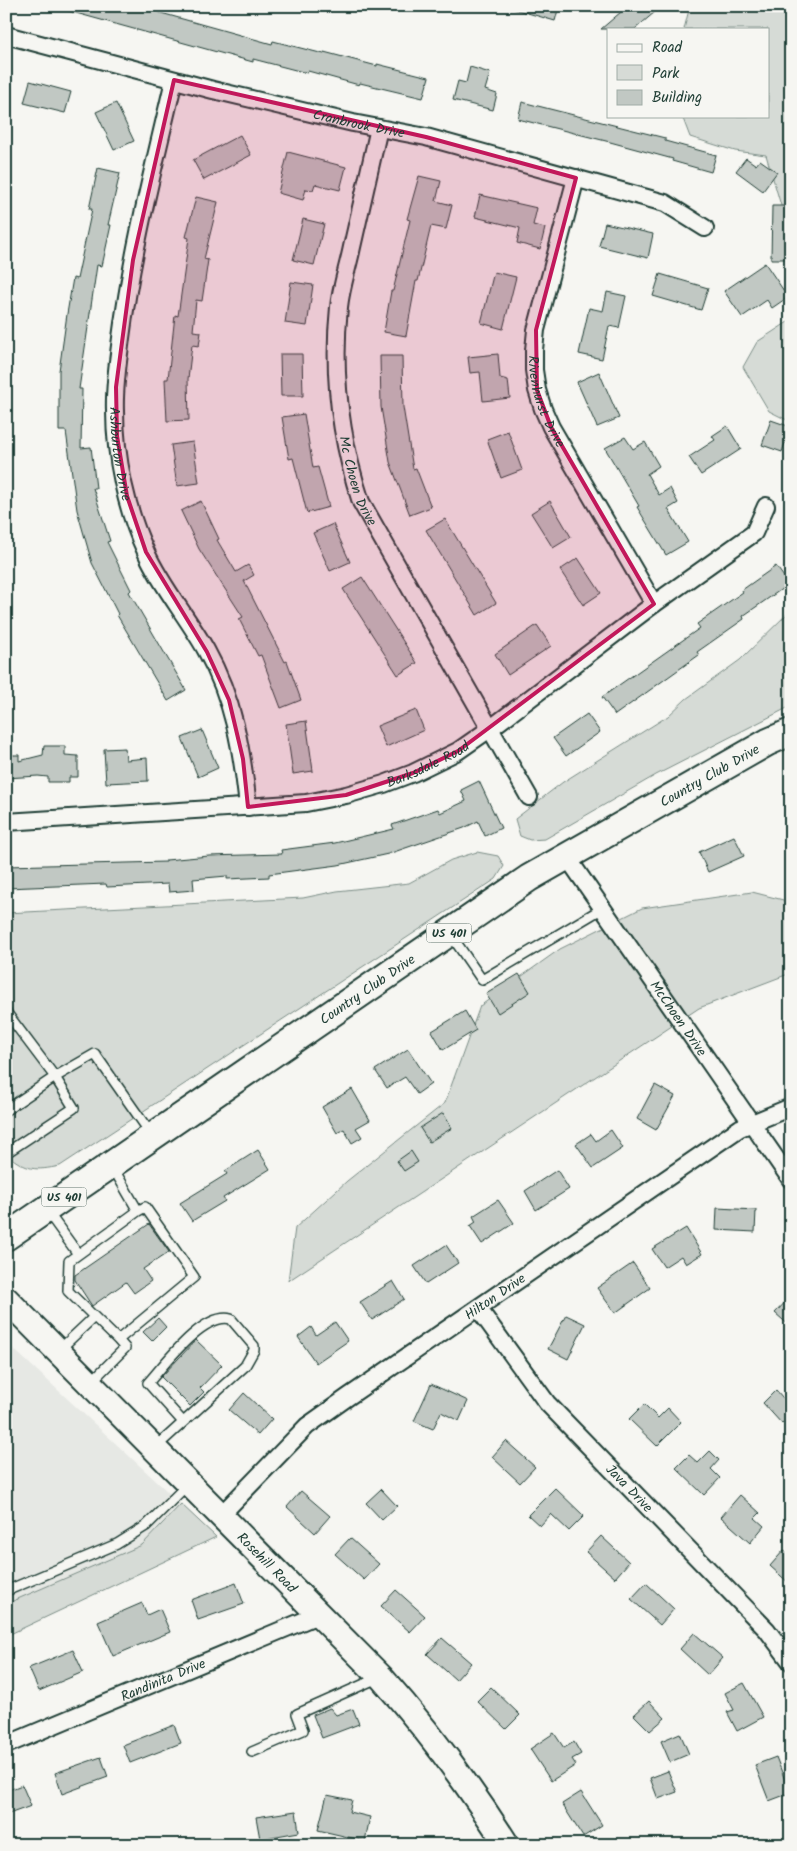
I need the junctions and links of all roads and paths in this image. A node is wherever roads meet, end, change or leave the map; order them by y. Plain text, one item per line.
1 (6, 35) edge
2 (174, 80) junction
3 (380, 128) junction
4 (576, 178) junction
5 (705, 228) dead end
6 (766, 506) dead end
7 (654, 604) junction
8 (491, 728) junction
9 (791, 732) edge
10 (529, 797) dead end
11 (248, 807) junction
12 (6, 822) edge
13 (566, 857) junction
14 (602, 908) junction
15 (449, 933) junction
16 (6, 1012) edge
17 (55, 1078) junction
18 (791, 1107) edge
19 (10, 1110) edge
20 (752, 1123) junction
21 (152, 1136) junction
22 (6, 1153) edge
23 (111, 1165) junction
24 (791, 1180) edge
25 (46, 1209) junction
26 (138, 1210) junction
27 (6, 1236) edge
28 (78, 1254) junction
29 (6, 1299) edge
30 (478, 1308) junction
31 (94, 1317) junction
32 (118, 1340) junction
33 (58, 1350) junction
34 (90, 1383) junction
35 (183, 1422) junction
36 (155, 1448) junction
37 (190, 1483) junction
38 (221, 1515) junction
39 (6, 1591) edge
40 (320, 1614) junction
41 (791, 1662) edge
42 (380, 1677) junction
43 (6, 1745) edge
44 (252, 1752) dead end
45 (507, 1845) edge

1 - 2 street, Cranbrook Drive
2 - 3 street, Cranbrook Drive
2 - 11 street, Ashburton Drive
3 - 4 street, Cranbrook Drive
3 - 8 street, Mc Choen Drive
4 - 5 street, Cranbrook Drive
4 - 7 street, Rivenhurst Drive
6 - 7 street, Barksdale Road
7 - 8 street, Barksdale Road
8 - 10 street, Mc Choen Drive
8 - 11 street, Barksdale Road
9 - 13 main road, Country Club Drive / US 401
11 - 12 street, Barksdale Road
13 - 14 street, McChoen Drive
13 - 15 main road, Country Club Drive / US 401
14 - 15 lane
14 - 20 street, McChoen Drive
15 - 21 main road, Country Club Drive / US 401
16 - 17 lane
17 - 19 lane
17 - 21 lane
17 - 22 lane
18 - 20 street, Hilton Drive
20 - 24 street, McChoen Drive
20 - 30 street, Hilton Drive
21 - 23 main road, Country Club Drive / US 401
23 - 25 main road, Country Club Drive / US 401
23 - 26 lane
25 - 27 main road, Country Club Drive / US 401
25 - 28 lane
26 - 28 lane
26 - 32 lane
28 - 31 lane
29 - 33 main road, Rosehill Road
30 - 38 street, Hilton Drive
30 - 41 street, Java Drive
31 - 32 lane
31 - 33 lane
32 - 34 lane
33 - 34 main road, Rosehill Road
34 - 36 main road, Rosehill Road
35 - 35 lane
35 - 36 lane
36 - 37 main road, Rosehill Road
37 - 38 main road, Rosehill Road
37 - 39 lane
38 - 40 main road, Rosehill Road
40 - 42 main road, Rosehill Road
40 - 43 street, Randinita Drive
42 - 44 lane
42 - 45 main road, Rosehill Road

